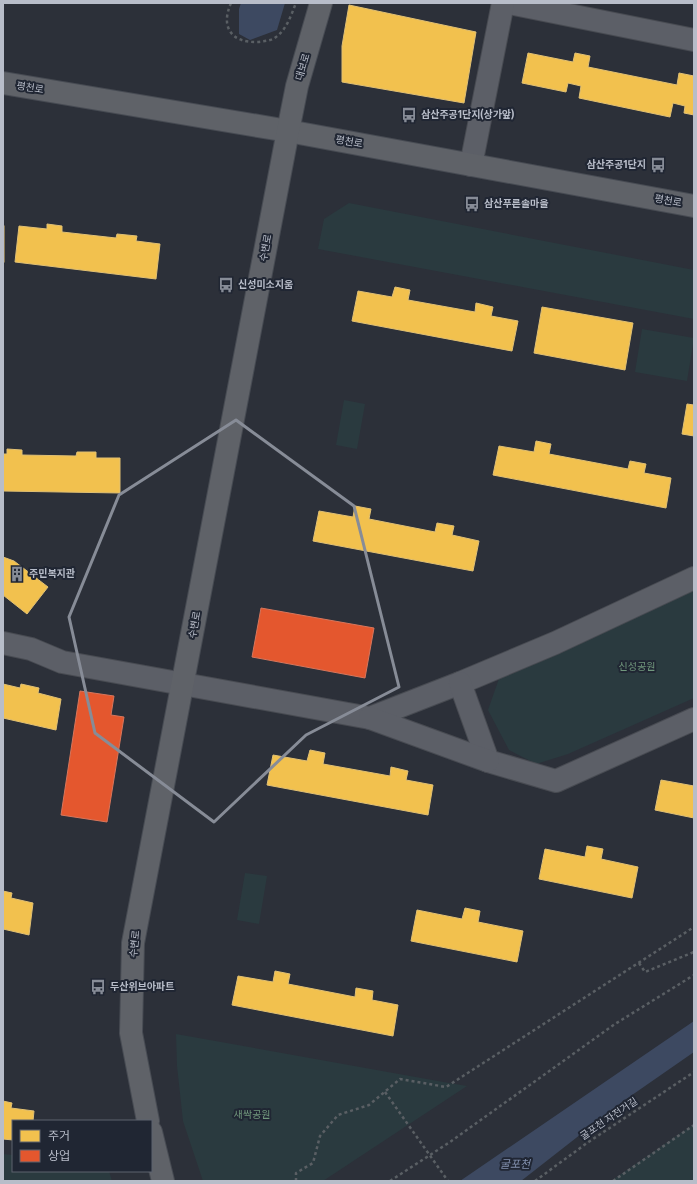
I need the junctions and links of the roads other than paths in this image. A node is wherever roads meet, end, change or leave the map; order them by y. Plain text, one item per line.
1 (321, 3) edge
2 (503, 3) edge
3 (509, 3) edge
4 (694, 40) edge
5 (3, 84) edge
6 (288, 131) junction
7 (471, 165) junction
8 (694, 206) edge
9 (694, 578) edge
10 (3, 643) edge
11 (460, 683) junction
12 (184, 685) junction
13 (370, 718) junction
14 (694, 719) edge
15 (488, 761) junction
16 (148, 1120) edge
17 (152, 1136) edge
18 (163, 1181) edge

1 - 6 main road, 대보로
2 - 7 lane
3 - 4 lane
5 - 6 main road, 평천로
6 - 7 main road, 평천로
6 - 12 main road, 수변로
7 - 8 main road, 평천로
9 - 11 lane
10 - 12 lane
11 - 13 lane
11 - 15 lane
12 - 13 lane
12 - 16 main road, 수변로
13 - 15 lane
14 - 15 lane
17 - 18 main road

